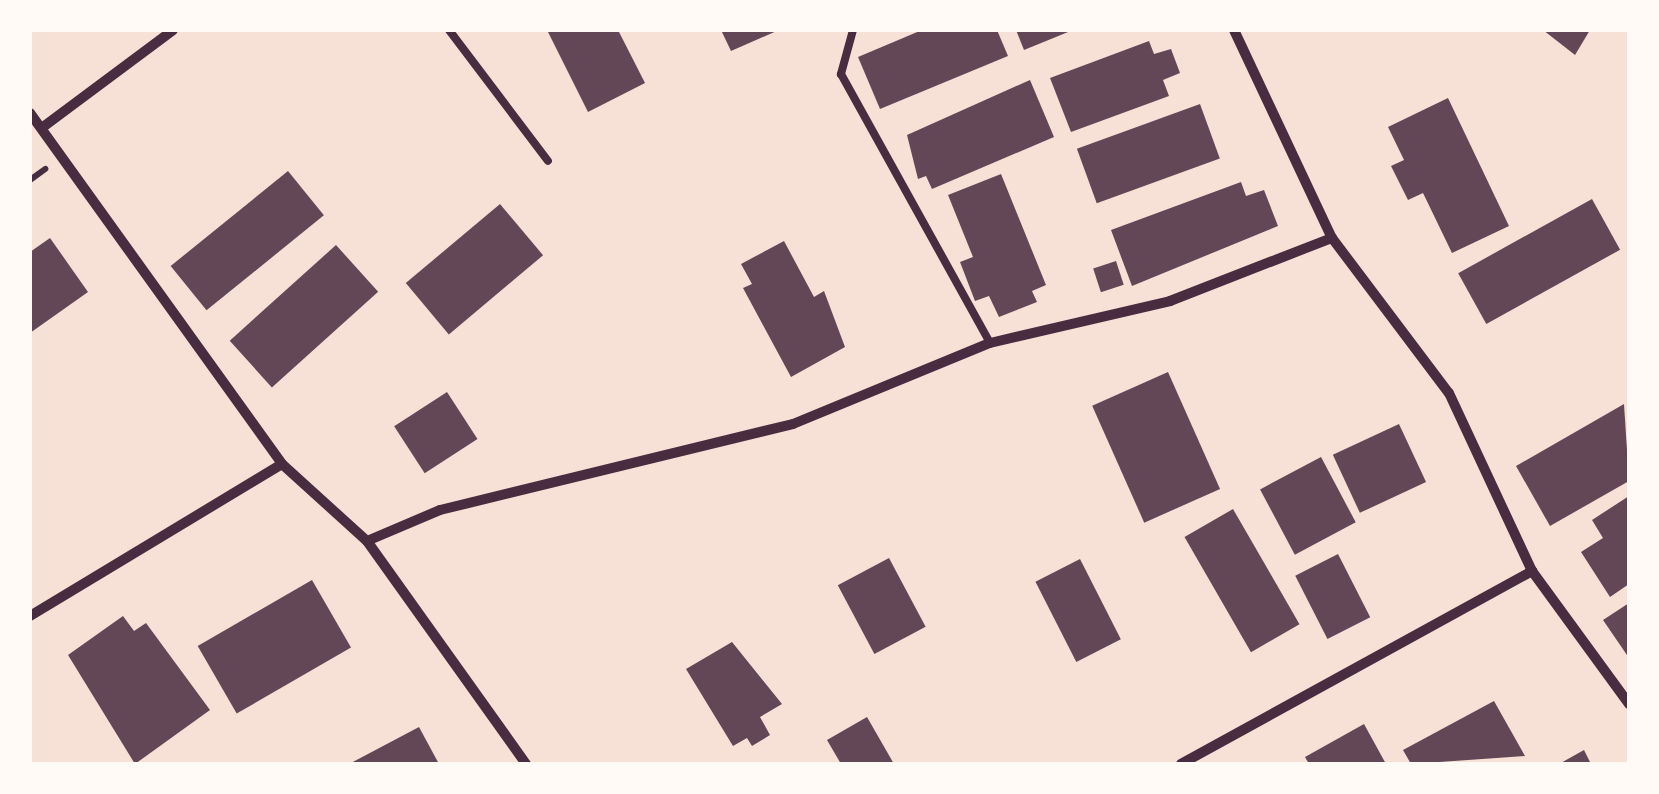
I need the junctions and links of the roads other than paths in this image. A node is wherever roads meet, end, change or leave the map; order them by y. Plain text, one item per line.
1 (174, 30) edge
2 (449, 30) edge
3 (854, 30) edge
4 (1234, 30) edge
5 (30, 113) edge
6 (44, 126) junction
7 (548, 161) dead end
8 (1332, 238) junction
9 (990, 343) junction
10 (282, 464) junction
11 (367, 540) junction
12 (1532, 571) junction
13 (30, 616) edge
14 (1629, 704) edge
15 (523, 763) edge
16 (1180, 764) edge

1 - 6 street
2 - 7 lane
3 - 9 lane
4 - 8 street
5 - 6 street
6 - 10 street
8 - 9 street
8 - 12 street
9 - 11 street
10 - 11 street
10 - 13 street
11 - 15 street
12 - 14 street
12 - 16 street

